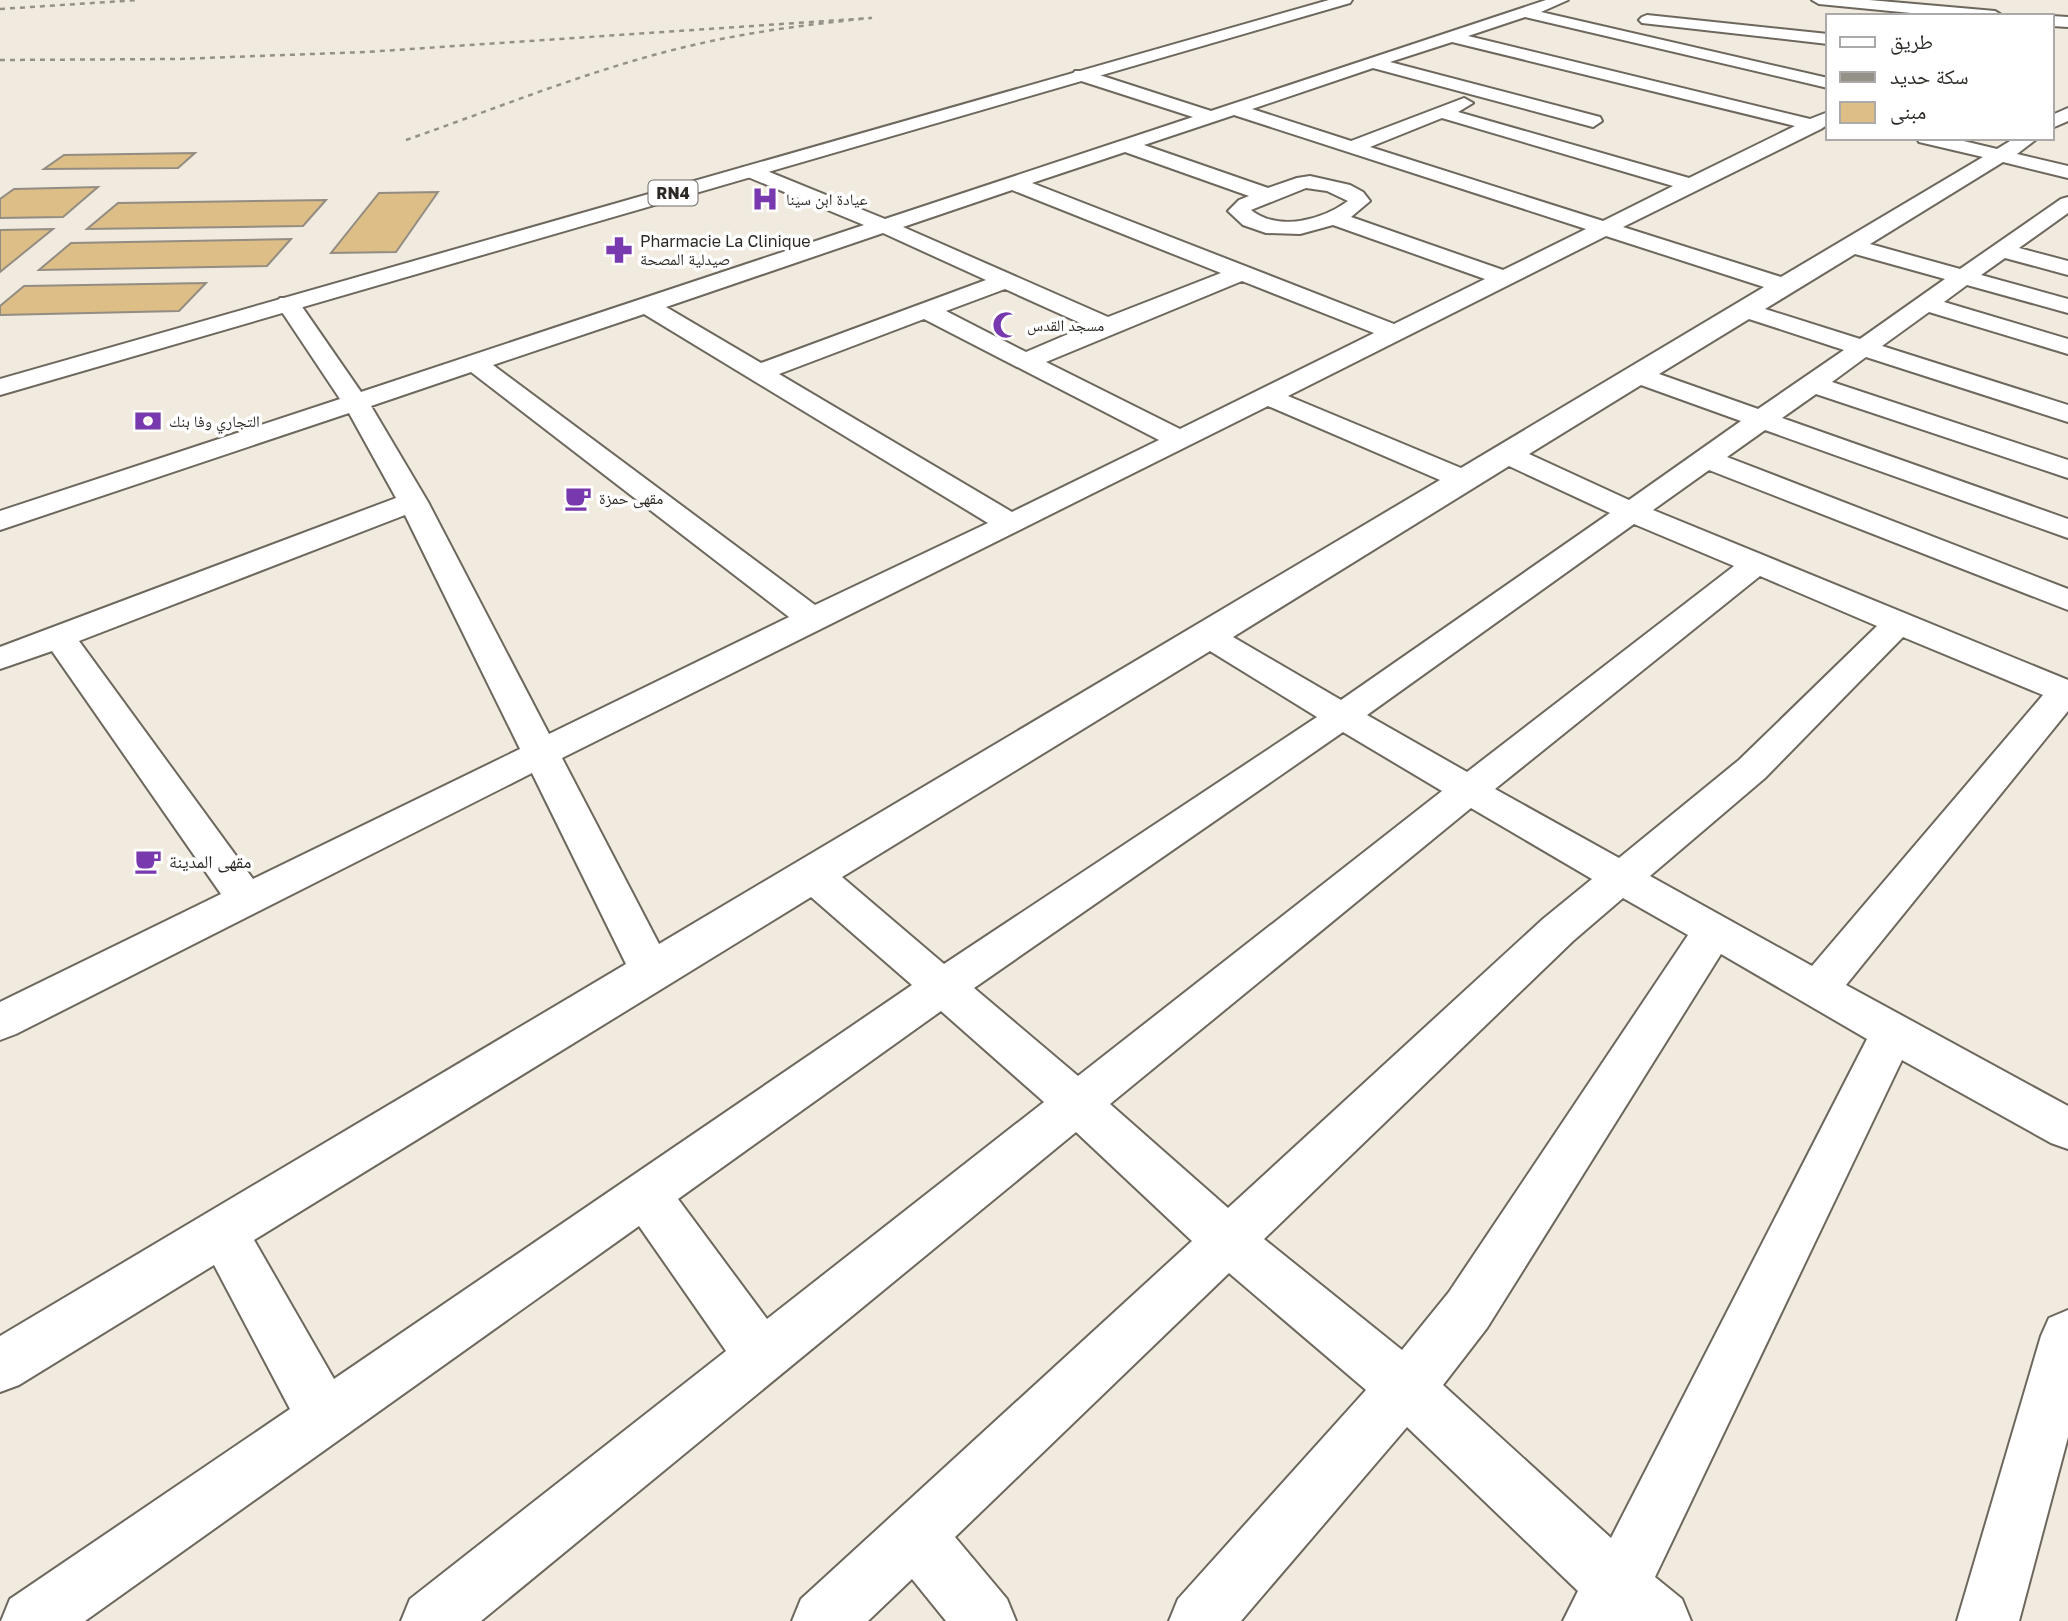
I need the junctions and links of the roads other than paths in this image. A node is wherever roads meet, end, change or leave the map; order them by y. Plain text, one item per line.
1 (1345, 0) edge
2 (1819, 0) edge
3 (1542, 7) edge
4 (1973, 14) edge
5 (1609, 16) dead end
6 (1636, 18) dead end
7 (1452, 37) junction
8 (1826, 39) edge
9 (1373, 63) junction
10 (1081, 75) junction
11 (1826, 82) edge
12 (1668, 91) junction
13 (1489, 93) junction
14 (1643, 101) dead end
15 (1233, 110) junction
16 (1440, 112) junction
17 (1209, 117) junction
18 (1821, 121) edge
19 (1946, 140) edge
20 (1543, 142) junction
21 (1124, 145) junction
22 (1352, 147) junction
23 (2015, 147) edge
24 (750, 171) junction
25 (2068, 172) edge
26 (1013, 183) junction
27 (1691, 186) junction
28 (1270, 195) junction
29 (1333, 218) junction
30 (2053, 221) edge
31 (884, 226) junction
32 (1604, 229) junction
33 (1852, 246) junction
34 (2003, 250) junction
35 (2068, 268) edge
36 (1243, 272) junction
37 (1965, 277) junction
38 (1505, 278) junction
39 (1007, 280) junction
40 (1784, 286) junction
41 (288, 303) junction
42 (1926, 304) junction
43 (648, 306) junction
44 (2068, 306) edge
45 (925, 310) junction
46 (1745, 310) junction
47 (1107, 326) junction
48 (1394, 332) junction
49 (1865, 347) junction
50 (2068, 347) edge
51 (1026, 361) junction
52 (475, 363) junction
53 (761, 372) junction
54 (1637, 375) junction
55 (1813, 384) junction
56 (0, 387) edge
57 (1268, 397) junction
58 (356, 403) junction
59 (2068, 414) edge
60 (1760, 421) junction
61 (1181, 440) junction
62 (1505, 454) junction
63 (1706, 459) junction
64 (2068, 469) edge
65 (1463, 479) junction
66 (413, 502) junction
67 (1632, 512) junction
68 (0, 521) edge
69 (1011, 524) junction
70 (2068, 529) edge
71 (1757, 563) junction
72 (2068, 600) edge
73 (812, 619) junction
74 (1899, 622) junction
75 (1207, 635) junction
76 (59, 638) junction
77 (0, 659) edge
78 (2066, 692) edge
79 (1341, 717) junction
80 (543, 754) junction
81 (1467, 790) junction
82 (813, 875) junction
83 (1620, 877) junction
84 (247, 901) junction
85 (1714, 930) junction
86 (651, 970) junction
87 (944, 986) junction
88 (1817, 990) junction
89 (0, 1022) edge
90 (1892, 1034) junction
91 (1079, 1105) junction
92 (2068, 1129) edge
93 (645, 1194) junction
94 (222, 1231) junction
95 (1227, 1240) junction
96 (2068, 1336) edge
97 (763, 1357) junction
98 (0, 1366) edge
99 (1405, 1387) junction
100 (324, 1417) junction
101 (915, 1535) junction
102 (1606, 1604) edge
103 (444, 1617) edge
104 (32, 1621) edge
105 (824, 1621) edge
106 (985, 1621) edge
107 (1199, 1621) edge
108 (1660, 1621) edge
109 (1987, 1621) edge

1 - 10 street, RN4
2 - 4 street
3 - 5 street
3 - 7 street
3 - 11 street
6 - 8 street
7 - 9 street
7 - 12 street
9 - 13 street
9 - 15 street
10 - 17 street
10 - 24 street, RN4
12 - 14 street
12 - 18 street
13 - 16 street
13 - 20 street
15 - 17 street
15 - 22 street
16 - 20 street
16 - 22 street
17 - 21 street
18 - 27 street
19 - 23 street
20 - 27 street
21 - 26 street
21 - 28 street
22 - 32 street
23 - 25 street
23 - 33 street
24 - 31 street
24 - 41 street, RN4
26 - 31 street
26 - 36 street
27 - 32 street
28 - 29 street
28 - 29 street
29 - 38 street
30 - 34 street
31 - 39 street
31 - 43 street
32 - 38 street
32 - 40 street
33 - 37 street
33 - 40 street
34 - 35 street
34 - 37 street
36 - 47 street
36 - 48 street
37 - 42 street
37 - 44 street
38 - 48 street
39 - 45 street
39 - 47 street
40 - 46 street
41 - 56 street, RN4
41 - 58 street
42 - 49 street
42 - 50 street
43 - 52 street
43 - 53 street
45 - 51 street
45 - 53 street
46 - 49 street
46 - 54 street
47 - 51 street
48 - 57 street
49 - 55 street
49 - 59 street
51 - 61 street
52 - 58 street
52 - 73 street
53 - 69 street
54 - 60 street
54 - 62 street
55 - 60 street
55 - 64 street
57 - 61 street
57 - 65 street
58 - 66 street
58 - 68 street
60 - 63 street
60 - 70 street
61 - 69 street
62 - 65 street
62 - 67 street
63 - 67 street
63 - 72 street
65 - 75 street
66 - 76 street
66 - 80 street
67 - 71 street
67 - 79 street
69 - 73 street
71 - 74 street
71 - 81 street
73 - 80 street
74 - 78 street
74 - 83 street
75 - 79 street
75 - 82 street
76 - 77 street
76 - 84 street
78 - 88 street
79 - 81 street
79 - 87 street
80 - 84 street
80 - 86 street
81 - 83 street
81 - 91 street
82 - 86 street
82 - 87 street
83 - 85 street
83 - 95 street
84 - 89 street
85 - 88 street
85 - 99 street
86 - 94 street
87 - 91 street
87 - 93 street
88 - 90 street
90 - 92 street
90 - 102 street
91 - 95 street
91 - 97 street
93 - 97 street
93 - 100 street
94 - 98 street
94 - 100 street
95 - 99 street
95 - 101 street
96 - 109 street
97 - 103 street
99 - 102 street
99 - 107 street
100 - 104 street
101 - 105 street
101 - 106 street
102 - 108 street

